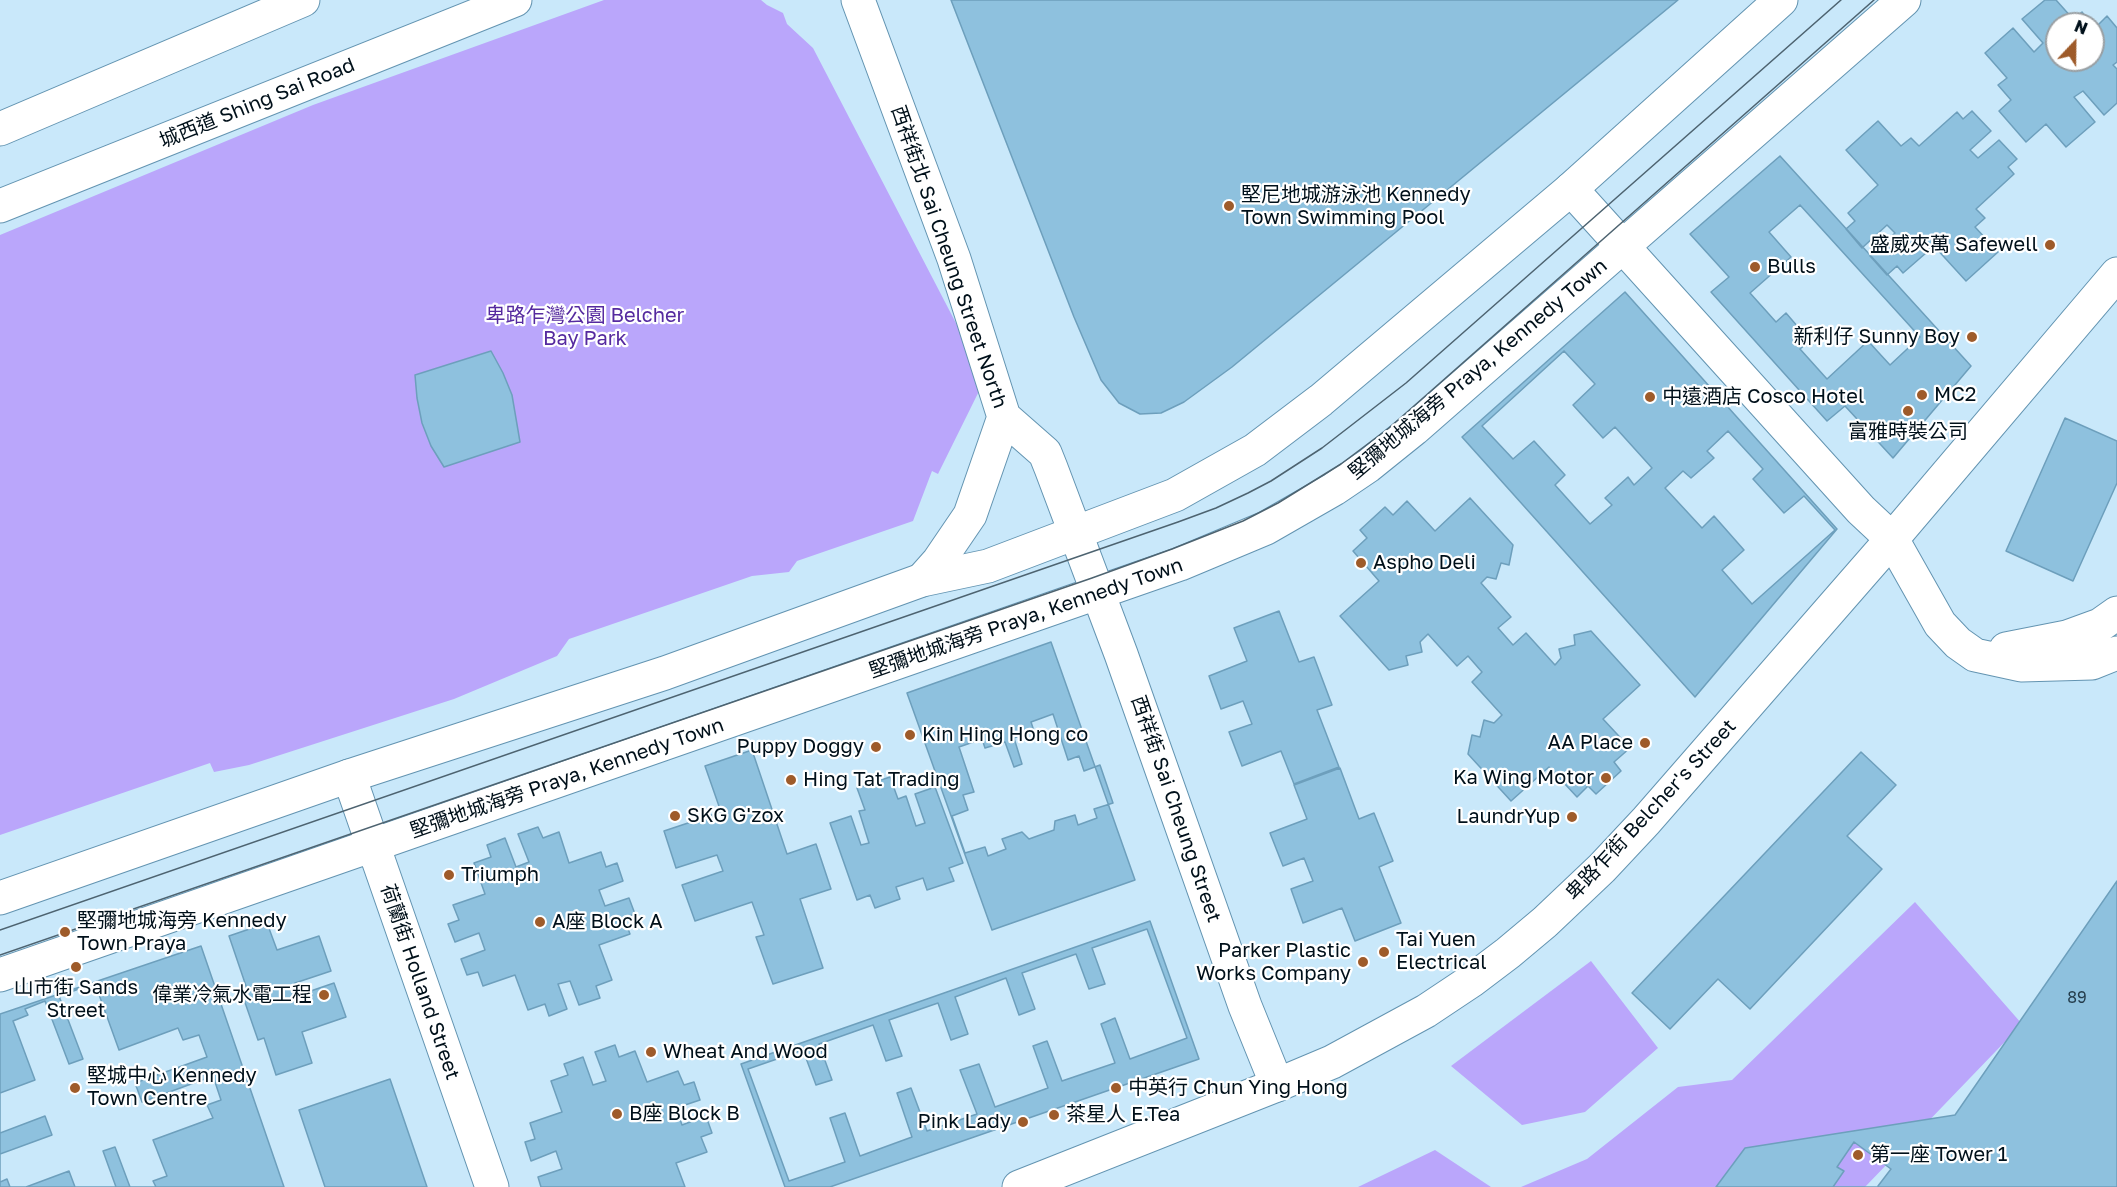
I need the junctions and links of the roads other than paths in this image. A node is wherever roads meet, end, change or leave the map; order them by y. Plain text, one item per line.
1 (303, 0) edge
2 (515, 0) edge
3 (858, 0) edge
4 (1781, 0) edge
5 (1904, 0) edge
6 (0, 129) edge
7 (1571, 189) junction
8 (0, 206) edge
9 (1623, 247) junction
10 (2117, 274) edge
11 (1004, 417) junction
12 (1075, 533) junction
13 (1892, 539) junction
14 (922, 580) junction
15 (1098, 593) junction
16 (2117, 613) edge
17 (2117, 653) edge
18 (1975, 655) junction
19 (349, 776) junction
20 (372, 846) junction
21 (0, 898) edge
22 (0, 975) edge
23 (1277, 1085) junction
24 (492, 1187) edge
25 (1019, 1187) edge

1 - 6 street
2 - 8 street, 城西道 Shing Sai Road
3 - 11 street, 西祥街北 Sai Cheung Street North
4 - 7 street
5 - 9 street, 堅彌地城海旁 Praya, Kennedy Town
7 - 9 street
7 - 12 street
9 - 13 street
9 - 15 street, 堅彌地城海旁 Praya, Kennedy Town
10 - 13 street, 卑路乍街 Belcher's Street
11 - 12 street, 西祥街北 Sai Cheung Street North
11 - 14 street
12 - 14 street
12 - 15 street, 西祥街 Sai Cheung Street
13 - 18 street
13 - 23 street, 卑路乍街 Belcher's Street
14 - 19 street
15 - 20 street, 堅彌地城海旁 Praya, Kennedy Town
15 - 23 street, 西祥街 Sai Cheung Street
16 - 18 street
17 - 18 street
19 - 20 street, 荷蘭街 Holland Street
19 - 21 street
20 - 22 street, 堅彌地城海旁 Praya, Kennedy Town
20 - 24 street, 荷蘭街 Holland Street
23 - 25 street, 卑路乍街 Belcher's Street

